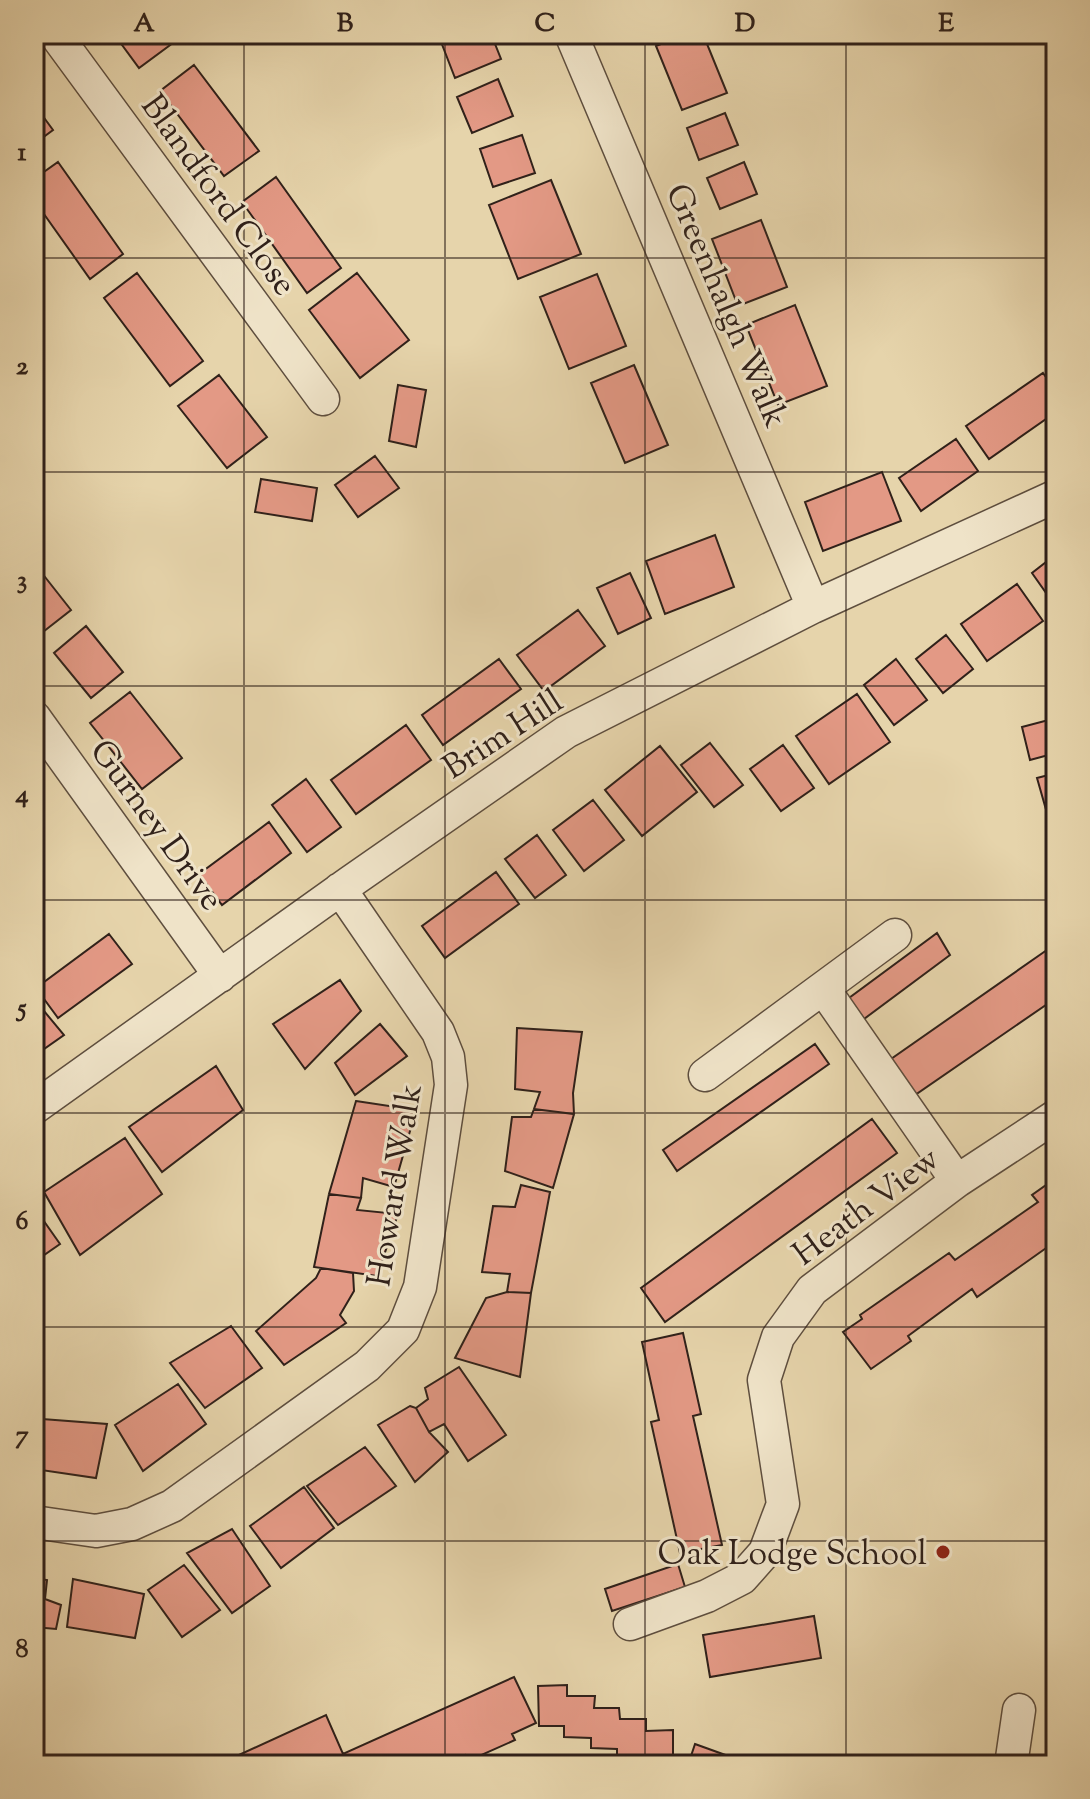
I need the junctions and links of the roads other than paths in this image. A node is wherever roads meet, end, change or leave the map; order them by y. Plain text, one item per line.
1 (55, 34) edge
2 (571, 34) edge
3 (323, 399) dead end
4 (1056, 496) edge
5 (813, 607) junction
6 (34, 717) edge
7 (340, 889) junction
8 (895, 935) dead end
9 (220, 976) junction
10 (823, 988) junction
11 (705, 1075) dead end
12 (34, 1108) edge
13 (1056, 1116) edge
14 (957, 1181) junction
15 (34, 1522) edge
16 (630, 1624) dead end
17 (1019, 1710) dead end
18 (1011, 1765) edge

1 - 3 street, Blandford Close
2 - 5 street, Greenhalgh Walk
4 - 5 street, Brim Hill
5 - 7 street, Brim Hill
6 - 9 street, Gurney Drive
7 - 9 street, Brim Hill
7 - 15 street, Howard Walk
8 - 10 street
9 - 12 street, Brim Hill
10 - 11 street
10 - 14 street
13 - 14 street, Heath View
14 - 16 street, Heath View
17 - 18 street

